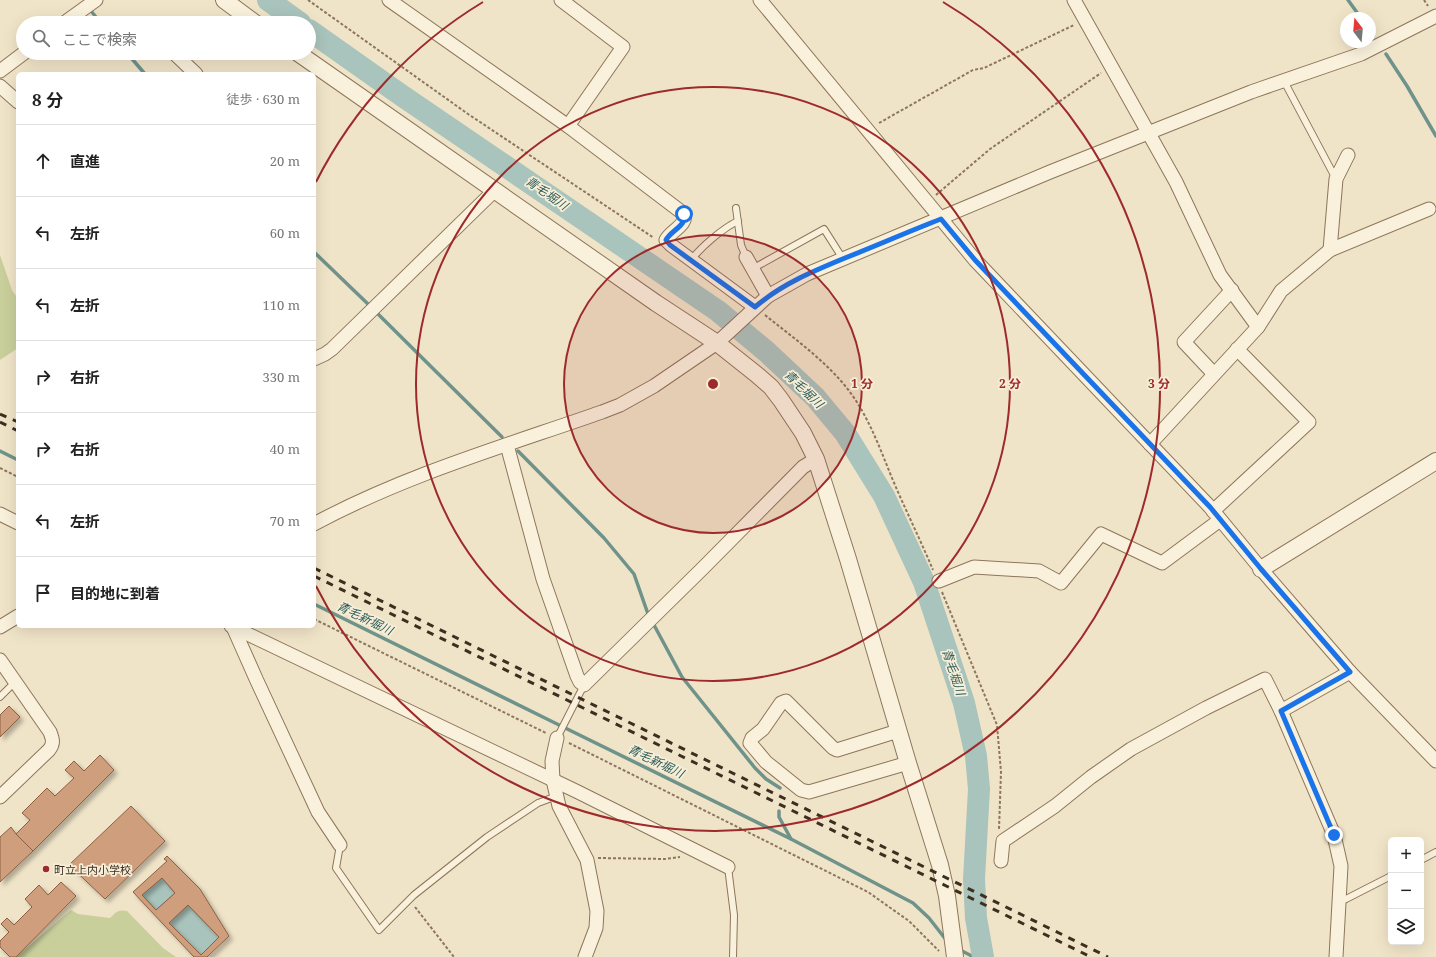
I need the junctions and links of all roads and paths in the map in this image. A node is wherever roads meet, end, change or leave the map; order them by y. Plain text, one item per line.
1 (96, 0) edge
2 (224, 0) edge
3 (308, 0) edge
4 (389, 0) edge
5 (560, 0) edge
6 (760, 0) edge
7 (1074, 0) edge
8 (74, 16) edge
9 (246, 16) edge
10 (1436, 16) edge
11 (1085, 20) junction
12 (16, 59) edge
13 (181, 60) edge
14 (305, 60) edge
15 (1112, 66) junction
16 (0, 70) edge
17 (315, 71) edge
18 (194, 72) edge
19 (1284, 81) junction
20 (0, 86) edge
21 (16, 100) edge
22 (568, 126) junction
23 (867, 129) junction
24 (1149, 133) junction
25 (1348, 155) dead end
26 (1336, 179) junction
27 (495, 190) junction
28 (927, 202) junction
29 (736, 208) dead end
30 (1429, 209) dead end
31 (941, 219) junction
32 (738, 221) junction
33 (666, 240) junction
34 (1330, 250) junction
35 (746, 257) joint
36 (843, 259) junction
37 (691, 260) junction
38 (752, 269) junction
39 (1232, 290) junction
40 (768, 296) junction
41 (751, 311) junction
42 (1258, 327) junction
43 (721, 339) junction
44 (1237, 349) junction
45 (316, 358) edge
46 (1214, 374) junction
47 (1150, 444) junction
48 (507, 445) junction
49 (816, 459) junction
50 (1436, 461) edge
51 (0, 468) edge
52 (16, 476) edge
53 (0, 514) edge
54 (1216, 515) junction
55 (16, 522) edge
56 (316, 523) edge
57 (1261, 569) junction
58 (939, 581) junction
59 (16, 617) edge
60 (316, 620) edge
61 (0, 627) edge
62 (233, 628) edge
63 (236, 628) edge
64 (0, 660) edge
65 (1350, 672) junction
66 (15, 682) junction
67 (584, 685) junction
68 (0, 697) edge
69 (1281, 711) junction
70 (898, 731) junction
71 (557, 737) junction
72 (1436, 761) edge
73 (908, 763) junction
74 (553, 780) junction
75 (557, 796) junction
76 (0, 797) edge
77 (1003, 841) junction
78 (340, 845) joint
79 (696, 851) junction
80 (1436, 852) edge
81 (1424, 858) edge
82 (587, 860) junction
83 (1001, 861) dead end
84 (728, 867) joint
85 (1388, 878) edge
86 (410, 899) junction
87 (1339, 902) junction
88 (948, 955) edge
89 (454, 957) edge
90 (585, 957) edge
91 (733, 957) edge
92 (1336, 957) edge

1 - 8 street
2 - 9 street
3 - 33 path
4 - 22 street
5 - 22 street
6 - 23 street
7 - 11 street
10 - 19 street
11 - 15 street
11 - 23 path
12 - 16 street
13 - 18 street
14 - 17 street
15 - 24 street
15 - 28 path
17 - 27 street
19 - 24 street
19 - 26 lane
20 - 21 street
22 - 33 street
23 - 28 street
24 - 31 street
24 - 39 street
25 - 26 street
26 - 34 street
27 - 43 street
27 - 45 street
28 - 31 street
29 - 32 lane
30 - 34 street
31 - 36 street
31 - 47 street
32 - 35 lane
32 - 37 lane
33 - 37 street
34 - 42 street
35 - 38 street
36 - 38 lane
36 - 40 street
37 - 41 street
38 - 40 street
39 - 42 street
39 - 46 street
40 - 41 street
41 - 43 street
41 - 58 path
42 - 44 street
43 - 48 street
43 - 49 street
44 - 46 street
44 - 54 street
46 - 47 street
47 - 54 street
48 - 56 street
48 - 67 street
49 - 67 street
49 - 70 street
50 - 57 street
51 - 52 path
53 - 55 street
54 - 57 street
54 - 58 street
57 - 65 street
58 - 77 path
59 - 61 street
60 - 71 path
62 - 78 street
63 - 74 street
64 - 66 street
65 - 69 street
65 - 72 street
66 - 68 lane
66 - 76 street
67 - 71 lane
69 - 77 street
69 - 87 street
70 - 73 street
70 - 73 street
71 - 74 street
71 - 88 path
73 - 88 street
74 - 75 street
74 - 79 street
75 - 82 street
75 - 86 lane
77 - 83 street
78 - 86 lane
79 - 82 path
79 - 84 street
80 - 81 lane
82 - 90 street
84 - 91 lane
85 - 87 lane
86 - 89 path
87 - 92 street

